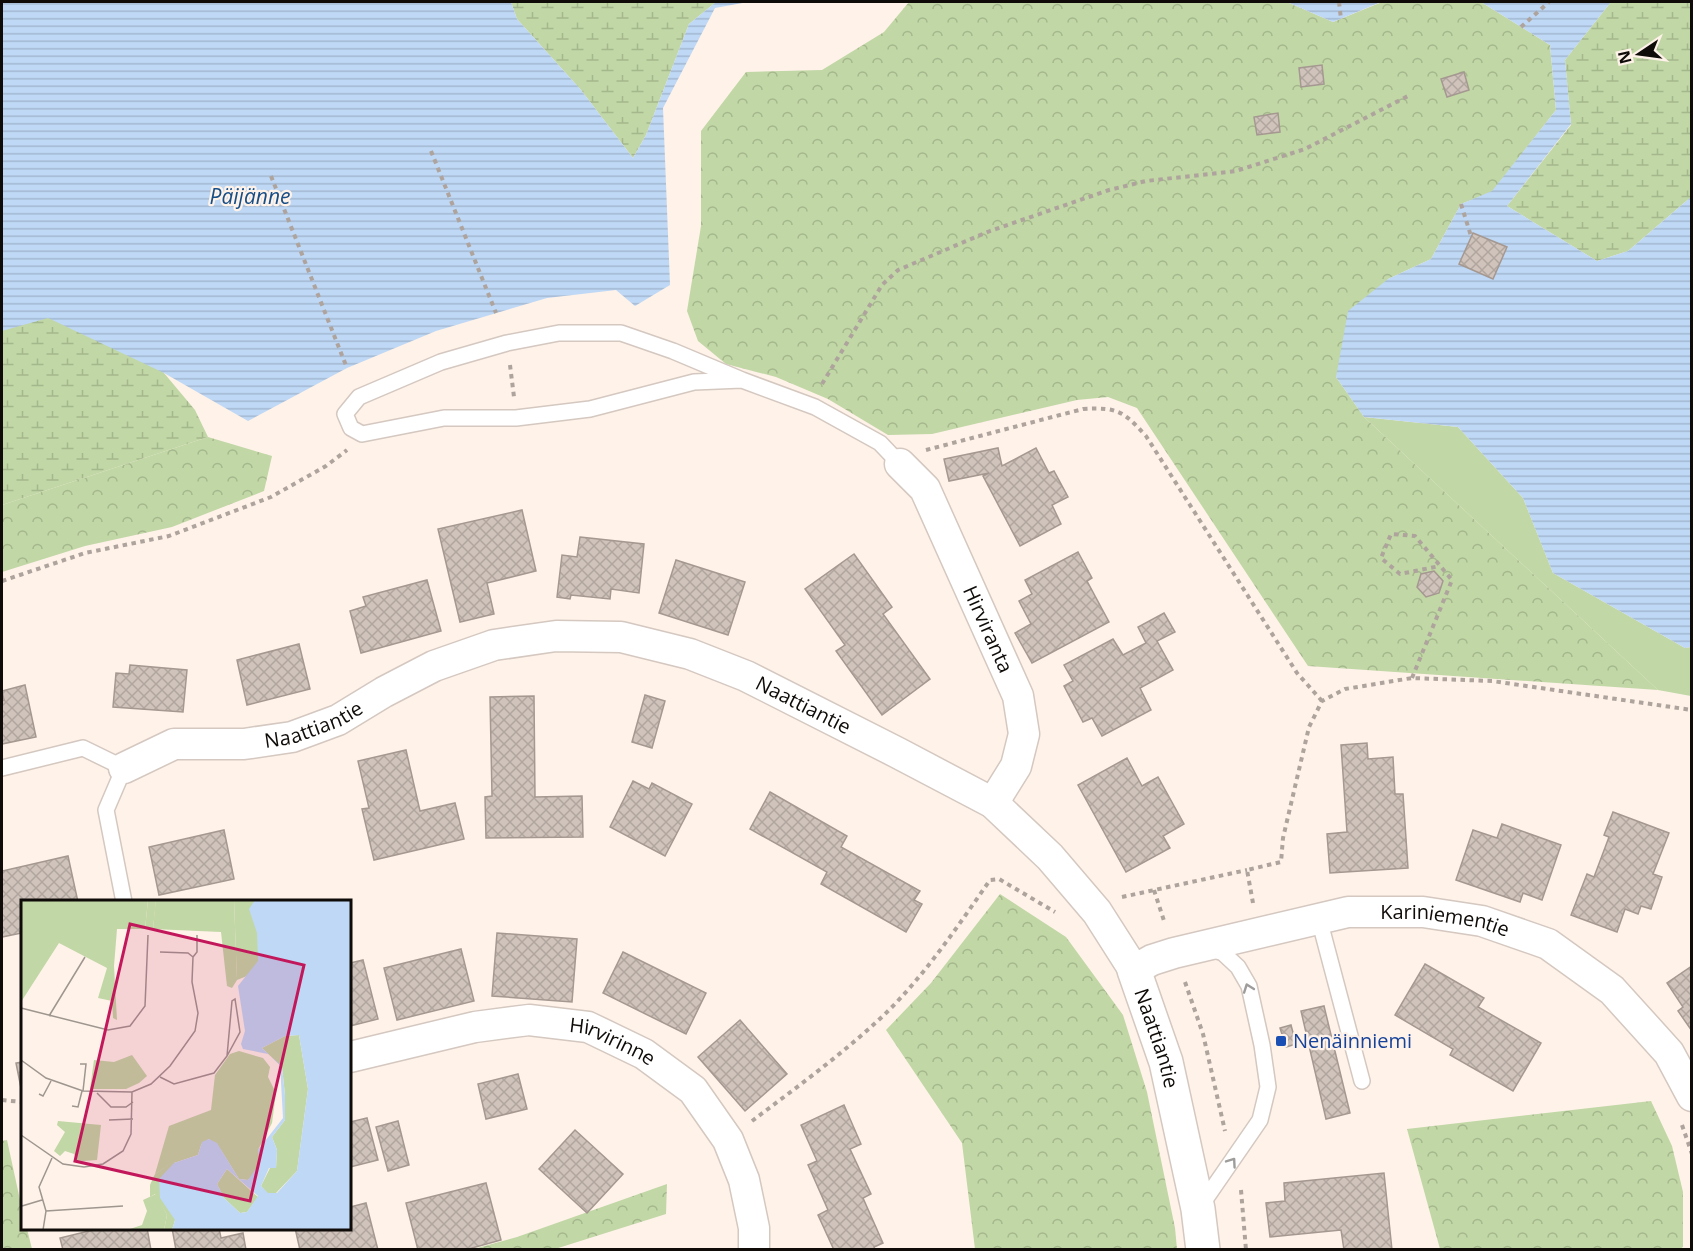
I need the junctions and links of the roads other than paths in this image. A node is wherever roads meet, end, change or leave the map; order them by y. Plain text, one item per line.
1 (742, 380) junction
2 (900, 464) joint
3 (2, 768) edge
4 (124, 768) junction
5 (993, 803) junction
6 (124, 900) edge
7 (1319, 919) junction
8 (1188, 949) junction
9 (1134, 970) junction
10 (351, 1057) edge
11 (1362, 1081) dead end
12 (1685, 1106) edge
13 (1198, 1209) junction
14 (754, 1250) edge
15 (1203, 1250) edge

1 - 1 lane
1 - 2 lane
2 - 5 street, Hirviranta
3 - 4 lane
4 - 5 street, Naattiantie
4 - 6 lane
5 - 9 street, Naattiantie
7 - 8 street, Kariniementie
7 - 11 lane
7 - 12 street, Kariniementie
8 - 9 street, Kariniementie
13 -> 8 lane
9 - 13 street, Naattiantie
10 - 14 street, Hirvirinne
13 - 15 street, Naattiantie

